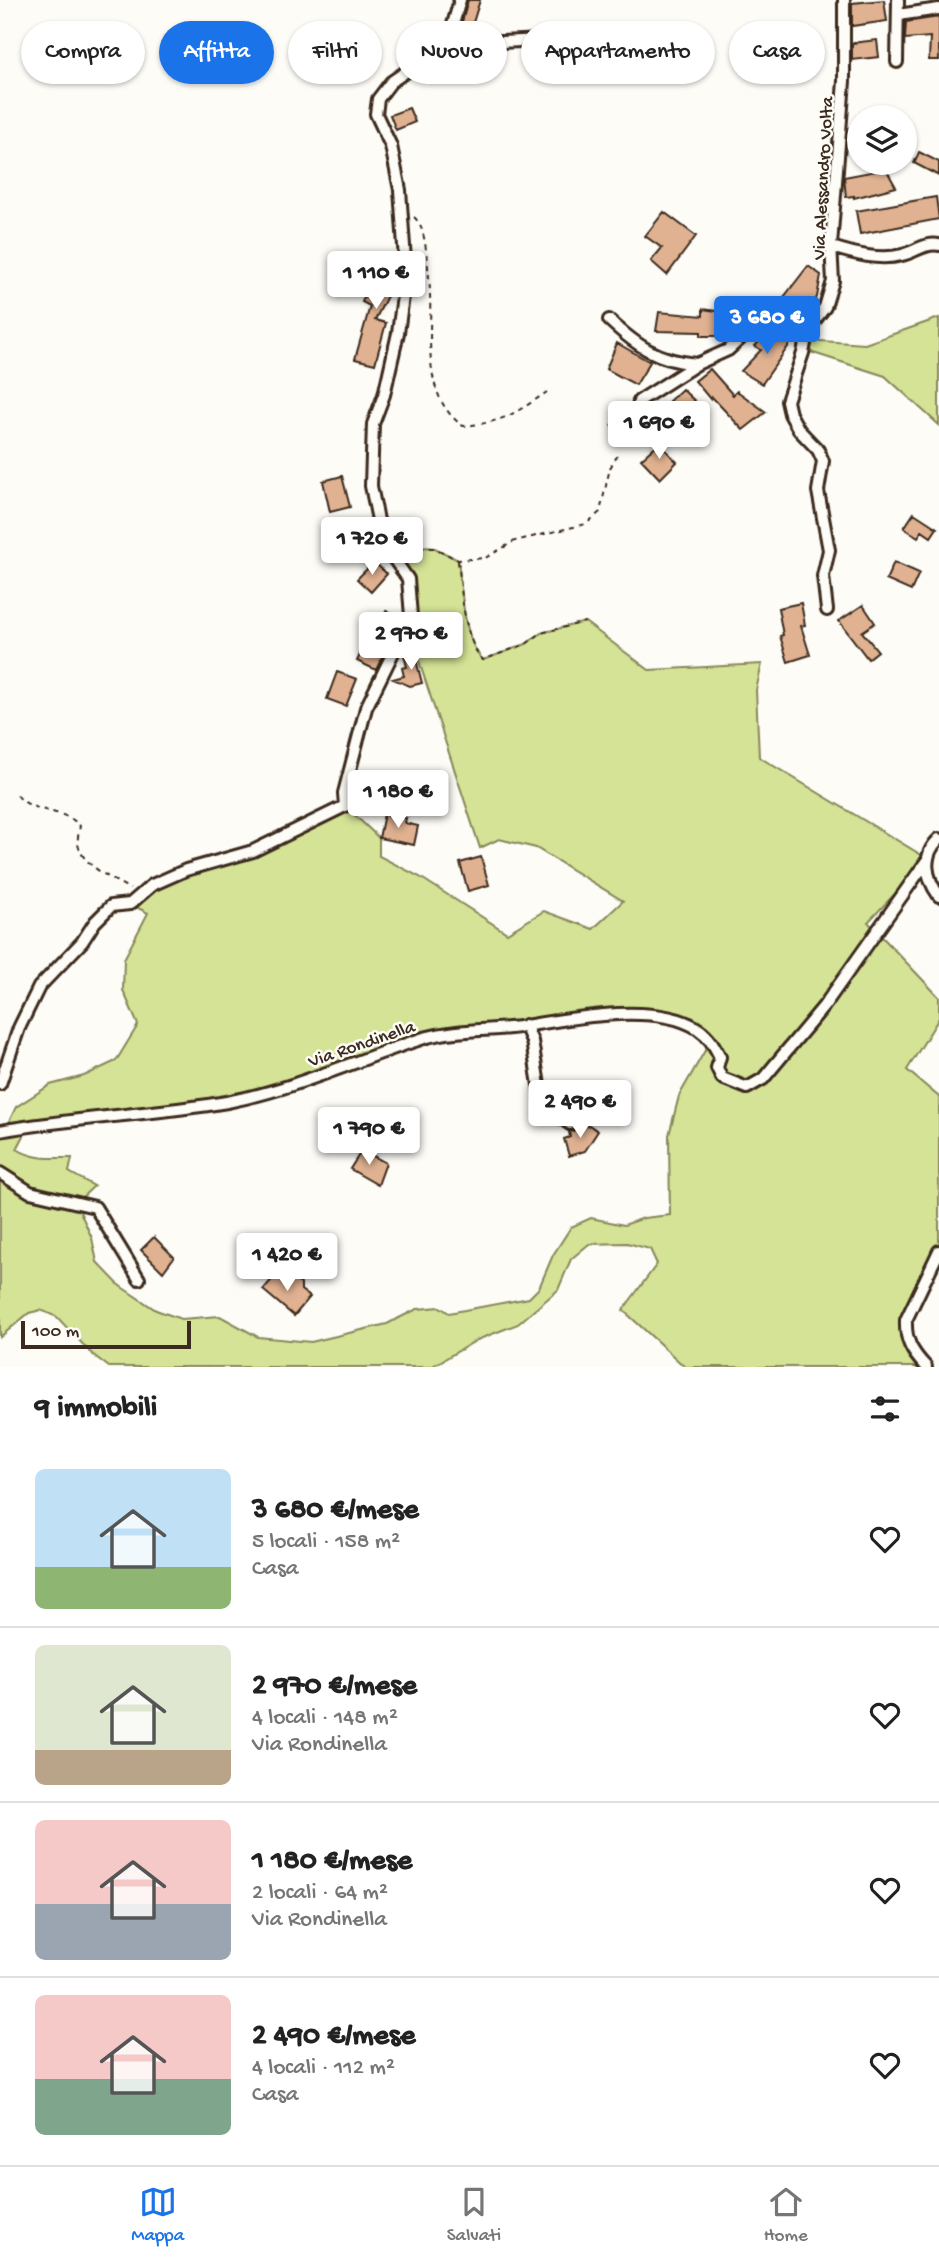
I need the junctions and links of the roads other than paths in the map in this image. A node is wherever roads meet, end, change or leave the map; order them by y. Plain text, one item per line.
1 (460, 0) edge
2 (844, 0) edge
3 (898, 0) edge
4 (939, 9) edge
5 (898, 15) junction
6 (454, 21) edge
7 (897, 62) dead end
8 (396, 79) edge
9 (939, 245) edge
10 (832, 247) junction
11 (609, 320) dead end
12 (808, 330) junction
13 (697, 364) junction
14 (650, 429) dead end
15 (827, 610) dead end
16 (939, 839) edge
17 (928, 859) junction
18 (939, 896) edge
19 (525, 1026) junction
20 (0, 1084) edge
21 (570, 1124) dead end
22 (0, 1131) edge
23 (0, 1173) edge
24 (939, 1251) edge
25 (139, 1279) dead end
26 (926, 1367) edge

1 - 6 street
2 - 10 street, Via Alessandro Volta
3 - 5 street
4 - 5 street
5 - 7 street
8 - 20 street
9 - 10 street
10 - 12 street, Via Alessandro Volta
11 - 13 street
12 - 13 street
12 - 15 street, Via Alessandro Volta
13 - 14 street
16 - 17 street
17 - 18 street
17 - 19 street, Via Rondinella
19 - 21 street
19 - 22 street, Via Rondinella
23 - 25 street
24 - 26 street

